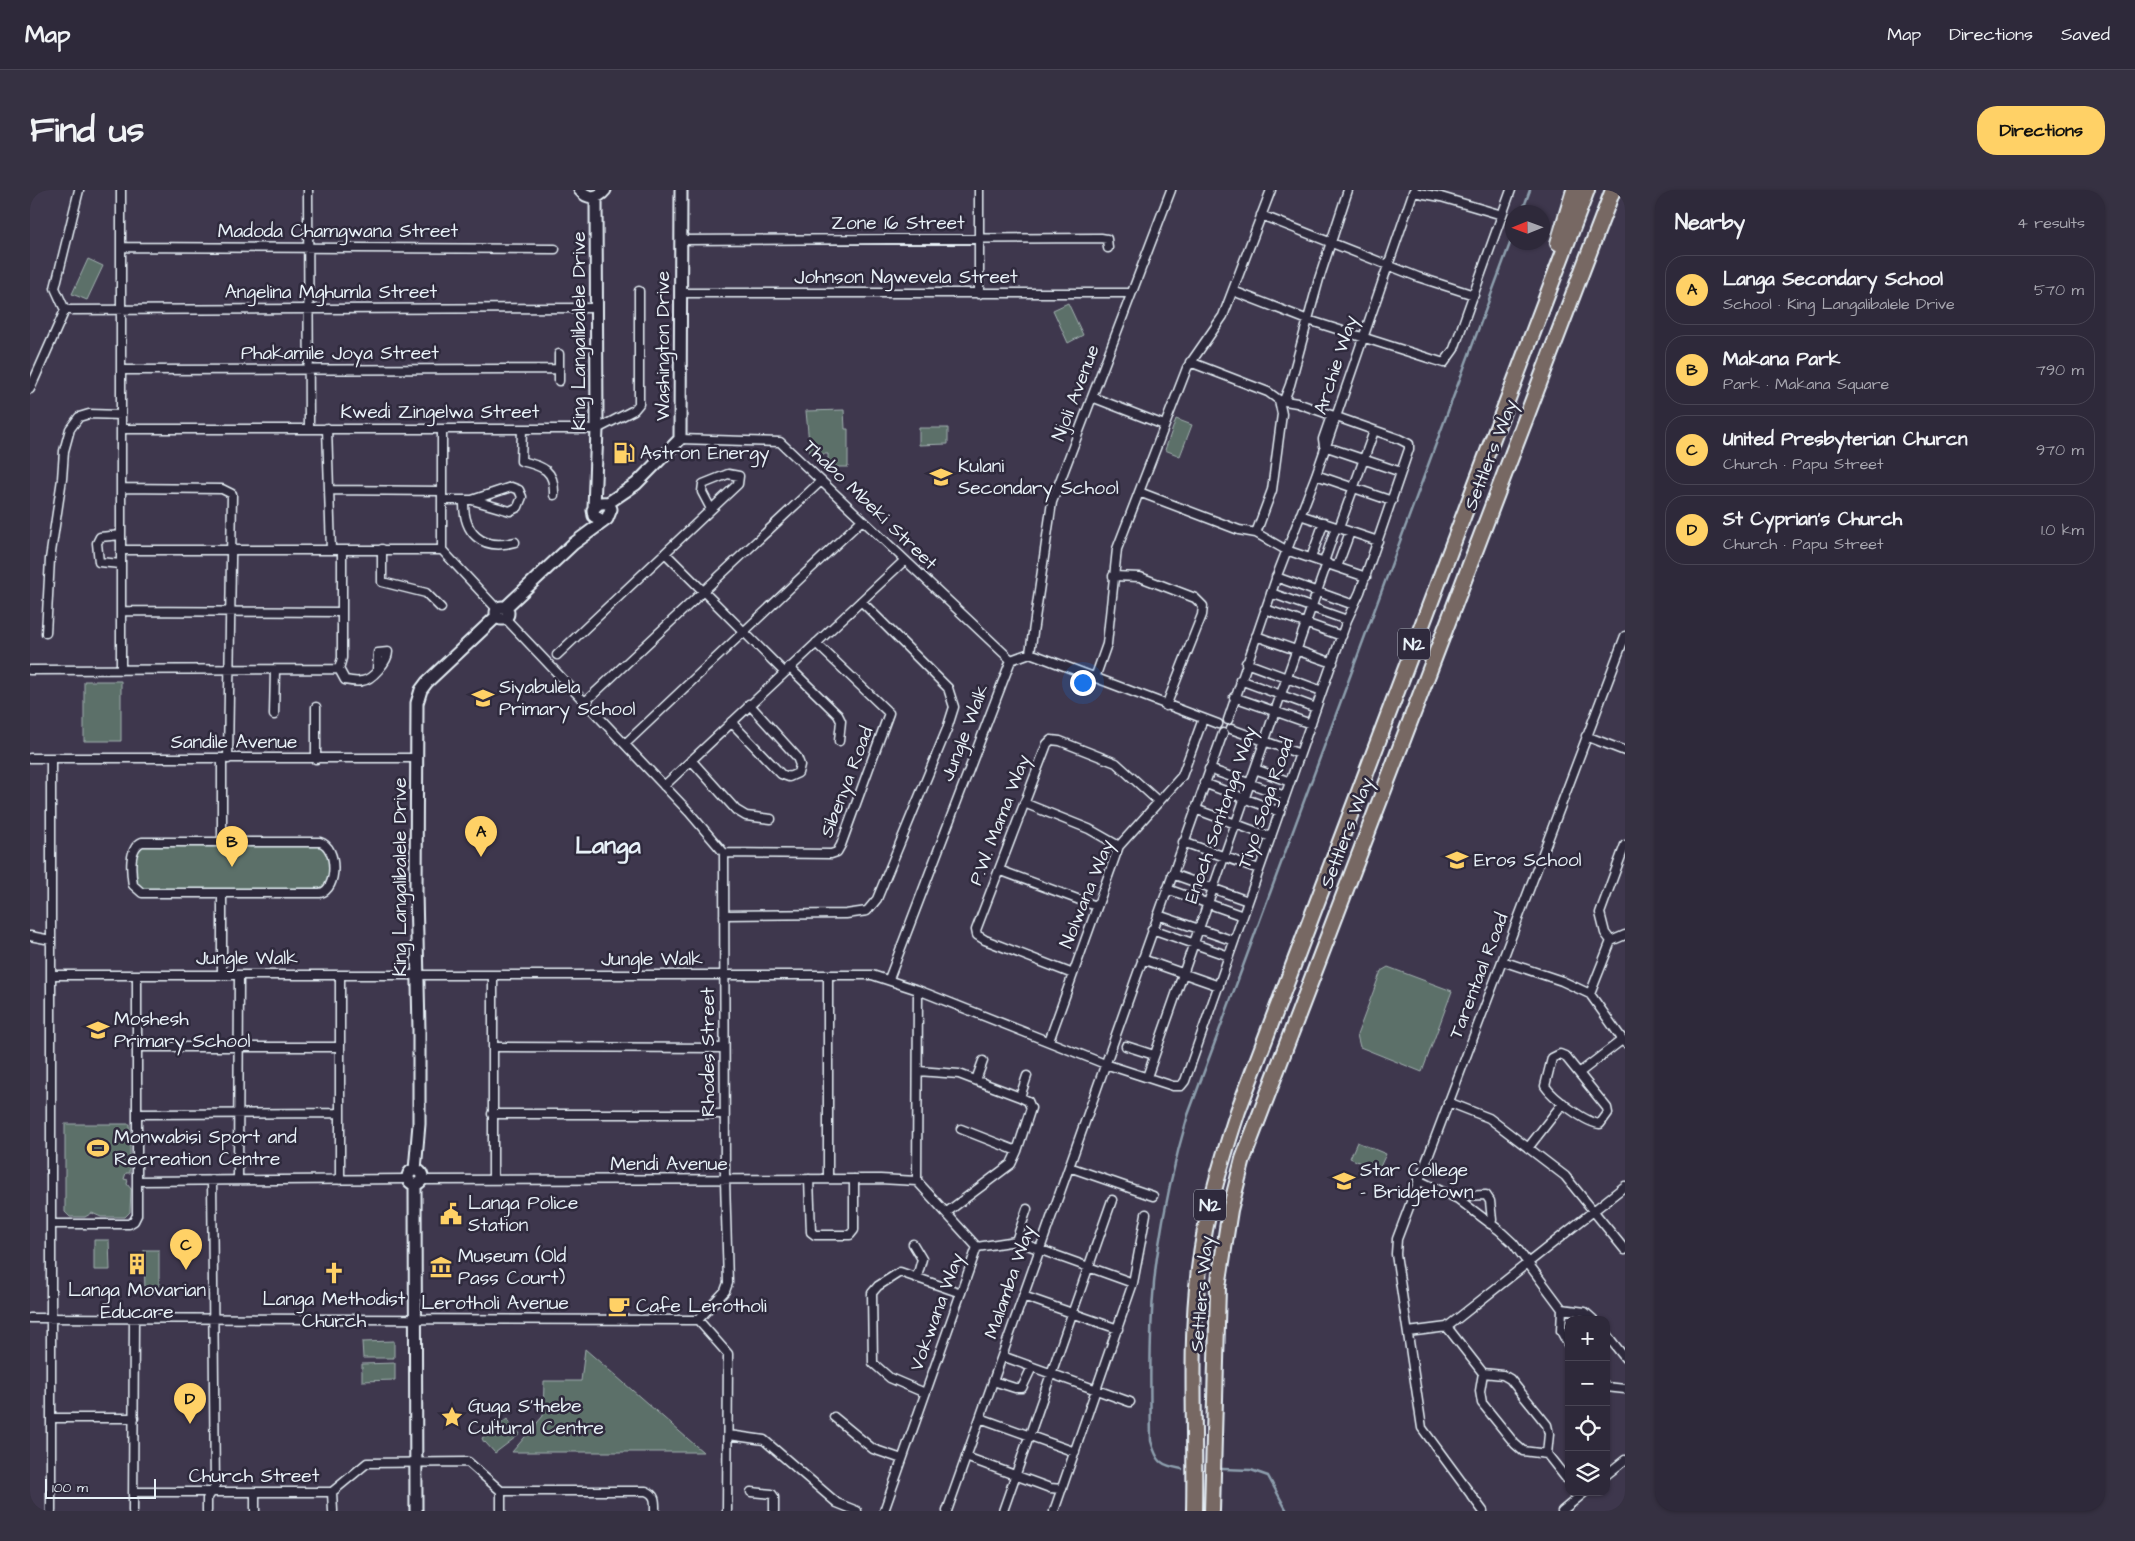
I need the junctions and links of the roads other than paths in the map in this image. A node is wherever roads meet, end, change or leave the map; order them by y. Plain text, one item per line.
1 (79, 190) edge
2 (121, 190) edge
3 (308, 190) edge
4 (580, 190) edge
5 (681, 190) edge
6 (979, 190) edge
7 (1171, 190) edge
8 (1271, 190) edge
9 (1348, 190) edge
10 (1511, 190) edge
11 (1574, 190) edge
12 (1587, 190) edge
13 (1614, 190) edge
14 (1622, 190) edge
15 (1414, 191) edge
16 (601, 193) edge
17 (1261, 215) junction
18 (1502, 215) junction
19 (979, 239) junction
20 (681, 240) junction
21 (1328, 241) junction
22 (121, 247) junction
23 (308, 248) junction
24 (1108, 248) dead end
25 (555, 249) dead end
26 (1589, 256) junction
27 (1389, 265) junction
28 (639, 291) dead end
29 (1233, 291) junction
30 (681, 293) junction
31 (1131, 293) junction
32 (979, 294) junction
33 (1474, 295) junction
34 (121, 308) junction
35 (309, 308) junction
36 (597, 308) junction
37 (65, 310) junction
38 (1537, 319) junction
39 (1308, 320) junction
40 (1363, 338) junction
41 (559, 354) dead end
42 (1190, 362) junction
43 (309, 369) junction
44 (559, 369) junction
45 (121, 370) junction
46 (559, 381) dead end
47 (30, 389) edge
48 (1092, 397) junction
49 (1281, 400) junction
50 (121, 415) junction
51 (1333, 417) junction
52 (1164, 425) junction
53 (309, 428) junction
54 (327, 428) junction
55 (522, 428) junction
56 (121, 429) junction
57 (442, 429) junction
58 (597, 429) junction
59 (1374, 431) junction
60 (680, 439) junction
61 (1326, 447) junction
62 (1364, 459) junction
63 (1401, 472) junction
64 (1316, 474) junction
65 (820, 481) junction
66 (121, 488) junction
67 (1354, 488) junction
68 (330, 490) junction
69 (442, 491) junction
70 (1139, 492) junction
71 (554, 495) dead end
72 (443, 500) junction
73 (468, 500) junction
74 (1392, 501) junction
75 (711, 509) junction
76 (602, 510) junction
77 (1300, 515) junction
78 (862, 520) junction
79 (1324, 522) junction
80 (1338, 527) junction
81 (1350, 532) junction
82 (1256, 533) junction
83 (121, 535) junction
84 (1378, 541) junction
85 (515, 542) dead end
86 (121, 550) junction
87 (232, 550) junction
88 (331, 550) junction
89 (342, 550) junction
90 (382, 550) junction
91 (442, 550) junction
92 (1286, 550) junction
93 (665, 553) junction
94 (1311, 558) junction
95 (905, 560) junction
96 (1325, 563) junction
97 (121, 564) junction
98 (1337, 568) junction
99 (1113, 576) junction
100 (1366, 577) junction
101 (1276, 578) junction
102 (703, 590) junction
103 (1317, 592) junction
104 (1271, 593) junction
105 (861, 601) junction
106 (1354, 605) junction
107 (441, 608) dead end
108 (1311, 608) junction
109 (1265, 609) junction
110 (121, 611) junction
111 (231, 612) junction
112 (342, 612) junction
113 (501, 613) junction
114 (1347, 620) junction
115 (1306, 623) junction
116 (744, 632) junction
117 (46, 634) dead end
118 (1256, 636) junction
119 (1342, 636) junction
120 (1625, 636) edge
121 (816, 643) junction
122 (1296, 650) junction
123 (1030, 652) junction
124 (557, 655) dead end
125 (1011, 660) junction
126 (1246, 663) junction
127 (1333, 663) junction
128 (339, 669) junction
129 (30, 670) edge
130 (121, 670) junction
131 (230, 670) junction
132 (275, 670) junction
133 (377, 670) dead end
134 (787, 670) junction
135 (1095, 678) junction
136 (1287, 678) junction
137 (1240, 680) junction
138 (1322, 691) junction
139 (1280, 695) junction
140 (1234, 697) junction
141 (586, 702) junction
142 (749, 704) junction
143 (1166, 706) junction
144 (316, 707) dead end
145 (1316, 708) junction
146 (1275, 711) junction
147 (274, 715) dead end
148 (1203, 719) junction
149 (1228, 720) junction
150 (731, 722) junction
151 (1218, 724) junction
152 (1311, 724) junction
153 (1231, 729) junction
154 (1223, 734) junction
155 (1586, 736) junction
156 (839, 741) dead end
157 (1265, 741) junction
158 (625, 744) junction
159 (1625, 751) edge
160 (1300, 754) junction
161 (30, 758) edge
162 (51, 758) junction
163 (416, 758) junction
164 (225, 759) junction
165 (316, 759) junction
166 (691, 760) junction
167 (1209, 769) junction
168 (1254, 769) junction
169 (1290, 782) junction
170 (1204, 783) junction
171 (1250, 784) junction
172 (664, 786) junction
173 (1285, 796) junction
174 (1244, 798) junction
175 (1160, 802) junction
176 (1024, 803) junction
177 (1195, 809) junction
178 (1280, 812) junction
179 (770, 819) dead end
180 (1235, 824) junction
181 (1271, 837) junction
182 (222, 842) junction
183 (1183, 842) junction
184 (1625, 844) edge
185 (1119, 846) junction
186 (724, 854) junction
187 (1224, 857) junction
188 (1260, 869) junction
189 (999, 870) junction
190 (1172, 874) junction
191 (1213, 888) junction
192 (1167, 889) junction
193 (222, 894) junction
194 (1248, 901) junction
195 (1208, 903) junction
196 (1096, 906) junction
197 (724, 914) junction
198 (1158, 915) junction
199 (1243, 916) junction
200 (1152, 929) junction
201 (1199, 929) junction
202 (1625, 935) edge
203 (30, 936) edge
204 (51, 940) junction
205 (1234, 941) junction
206 (1611, 941) junction
207 (1194, 944) junction
208 (1229, 956) junction
209 (1142, 959) junction
210 (1502, 961) junction
211 (1183, 973) junction
212 (222, 974) junction
213 (340, 974) junction
214 (418, 974) junction
215 (1073, 974) junction
216 (51, 975) junction
217 (137, 975) junction
218 (239, 975) junction
219 (493, 975) junction
220 (724, 975) junction
221 (828, 975) junction
222 (889, 979) junction
223 (1218, 986) junction
224 (918, 990) junction
225 (1590, 994) junction
226 (1049, 1041) junction
227 (1624, 1041) edge
228 (1126, 1046) dead end
229 (138, 1047) junction
230 (238, 1047) junction
231 (340, 1047) junction
232 (493, 1047) junction
233 (724, 1048) junction
234 (1154, 1056) junction
235 (983, 1061) dead end
236 (1105, 1064) junction
237 (918, 1071) junction
238 (1580, 1073) junction
239 (1027, 1076) dead end
240 (1147, 1077) junction
241 (976, 1080) junction
242 (1020, 1097) junction
243 (1448, 1102) junction
244 (1563, 1103) junction
245 (137, 1114) junction
246 (238, 1114) junction
247 (340, 1114) junction
248 (492, 1114) junction
249 (724, 1114) junction
250 (961, 1129) dead end
251 (1528, 1148) junction
252 (1017, 1151) junction
253 (1068, 1166) junction
254 (415, 1178) junction
255 (809, 1179) junction
256 (828, 1179) junction
257 (854, 1179) junction
258 (212, 1180) junction
259 (238, 1180) junction
260 (340, 1180) junction
261 (493, 1180) junction
262 (724, 1180) junction
263 (917, 1180) junction
264 (1418, 1180) junction
265 (138, 1181) junction
266 (1625, 1186) edge
267 (1153, 1196) dead end
268 (1458, 1199) junction
269 (1112, 1200) dead end
270 (1027, 1209) dead end
271 (1594, 1211) junction
272 (947, 1212) junction
273 (1146, 1214) dead end
274 (51, 1224) junction
275 (1490, 1224) junction
276 (1016, 1241) junction
277 (913, 1244) dead end
278 (977, 1247) junction
279 (1039, 1249) junction
280 (1625, 1250) edge
281 (1528, 1263) junction
282 (1088, 1268) junction
283 (917, 1277) junction
284 (1133, 1283) junction
285 (961, 1293) junction
286 (1023, 1296) junction
287 (1562, 1309) junction
288 (1072, 1314) junction
289 (1590, 1316) edge
290 (30, 1318) edge
291 (134, 1319) junction
292 (213, 1319) junction
293 (51, 1320) junction
294 (416, 1320) junction
295 (698, 1320) junction
296 (1447, 1326) junction
297 (1118, 1329) junction
298 (1408, 1332) junction
299 (1565, 1338) edge
300 (1610, 1339) edge
301 (1002, 1356) junction
302 (1625, 1358) edge
303 (1032, 1367) junction
304 (1483, 1373) junction
305 (1051, 1374) junction
306 (993, 1381) junction
307 (1610, 1388) edge
308 (1096, 1390) junction
309 (1625, 1390) edge
310 (925, 1393) junction
311 (1130, 1402) dead end
312 (834, 1417) dead end
313 (51, 1418) junction
314 (134, 1418) junction
315 (980, 1418) junction
316 (728, 1435) junction
317 (1030, 1435) junction
318 (1075, 1452) junction
319 (1547, 1454) junction
320 (966, 1457) junction
321 (902, 1459) junction
322 (1625, 1460) edge
323 (416, 1461) junction
324 (1610, 1472) edge
325 (1016, 1476) junction
326 (1565, 1477) edge
327 (1062, 1489) junction
328 (501, 1491) junction
329 (133, 1492) junction
330 (211, 1492) junction
331 (332, 1492) junction
332 (751, 1492) dead end
333 (1194, 1492) junction
334 (255, 1493) junction
335 (1578, 1496) edge
336 (51, 1511) edge
337 (133, 1511) edge
338 (207, 1511) edge
339 (255, 1511) edge
340 (333, 1511) edge
341 (416, 1511) edge
342 (501, 1511) edge
343 (655, 1511) edge
344 (727, 1511) edge
345 (774, 1511) edge
346 (857, 1511) edge
347 (884, 1511) edge
348 (947, 1511) edge
349 (1003, 1511) edge
350 (1054, 1511) edge
351 (1188, 1511) edge
352 (1194, 1511) edge
353 (1212, 1511) edge
354 (1483, 1511) edge
355 (1562, 1511) edge

1 - 37 street
2 - 22 street
3 - 23 street
4 - 16 street
5 - 20 street, Washington Drive
6 - 19 street
7 - 31 street, Njoli Avenue
8 - 17 street
9 - 21 street
10 - 18 street
11 - 38 highway
12 - 38 highway, Settlers Way / N2
13 - 26 highway, Settlers Way / N2
14 - 26 highway
15 - 18 street
15 - 27 street, Archie Way
16 - 36 street, King Langalibalele Drive
17 - 21 street
17 - 29 street
18 - 33 street
19 - 20 street, Zone 16 Street
19 - 24 street, Zone 16 Street
19 - 32 street
20 - 30 street, Washington Drive
21 - 27 street
21 - 39 street
22 - 23 street, Madoda Chamgwana Street
22 - 34 street
23 - 25 street, Madoda Chamgwana Street
23 - 35 street
26 - 353 highway, Settlers Way / N2
27 - 33 street
27 - 40 street, Archie Way
28 - 58 street, Kwedi Zingelwa Street
29 - 39 street
29 - 42 street
30 - 32 street, Johnson Ngwevela Street
30 - 60 street, Washington Drive
31 - 32 street, Johnson Ngwevela Street
31 - 48 street, Njoli Avenue
33 - 40 street
34 - 35 street, Angelina Mghumla Street
34 - 37 street, Angelina Mghumla Street
34 - 45 street
35 - 36 street, Angelina Mghumla Street
35 - 43 street
36 - 58 street, King Langalibalele Drive
37 - 47 street
38 - 333 highway, Settlers Way / N2
39 - 40 street
39 - 49 street
40 - 51 street, Archie Way
41 - 44 street
42 - 49 street
42 - 52 street
43 - 44 street, Phakamile Joya Street
43 - 45 street, Phakamile Joya Street
43 - 53 street
44 - 46 street
45 - 50 street
48 - 52 street
48 - 123 street, Njoli Avenue
49 - 51 street
49 - 82 street
50 - 56 street
50 - 117 street
51 - 59 street
51 - 61 street, Archie Way
52 - 70 street
53 - 54 street, Kwedi Zingelwa Street
53 - 56 street, Kwedi Zingelwa Street
54 - 57 street, Kwedi Zingelwa Street
54 - 68 street
55 - 57 street, Kwedi Zingelwa Street
55 - 58 street, Kwedi Zingelwa Street
55 - 71 street
56 - 66 street
57 - 69 street
58 - 76 street, King Langalibalele Drive
59 - 62 street, Enoch Sontonga Way
59 - 63 street, Tiyo Soga Road
60 - 65 street, Thabo Mbeki Street
60 - 76 street, Washington Drive
61 - 62 street
61 - 64 street, Archie Way
62 - 63 street
62 - 67 street, Enoch Sontonga Way
63 - 74 street, Tiyo Soga Road
64 - 67 street
64 - 77 street, Archie Way
65 - 78 street, Thabo Mbeki Street
65 - 102 street
66 - 83 street
66 - 87 street
67 - 74 street
67 - 80 street, Enoch Sontonga Way
68 - 69 street
68 - 88 street
69 - 72 street
70 - 82 street
70 - 99 street
72 - 73 street
72 - 91 street
73 - 73 street
73 - 85 street
74 - 84 street, Tiyo Soga Road
75 - 75 street
75 - 93 street
76 - 113 street, King Langalibalele Drive
77 - 79 street
77 - 92 street, Archie Way
78 - 95 street, Thabo Mbeki Street
78 - 116 street
79 - 80 street
79 - 94 street
80 - 81 street
80 - 96 street, Enoch Sontonga Way
81 - 84 street
81 - 98 street
82 - 92 street
83 - 86 street
83 - 97 street
84 - 100 street, Tiyo Soga Road
86 - 87 street
86 - 97 street
87 - 88 street
87 - 111 street
88 - 89 street
89 - 90 street
89 - 112 street
90 - 91 street
90 - 107 street
91 - 113 street
92 - 94 street
92 - 101 street, Archie Way
93 - 102 street
93 - 124 street
94 - 96 street
95 - 105 street
95 - 125 street, Thabo Mbeki Street
96 - 98 street
96 - 103 street, Enoch Sontonga Way
97 - 110 street
98 - 100 street
99 - 135 street
99 - 143 street
100 - 106 street, Tiyo Soga Road
101 - 103 street
101 - 104 street, Archie Way
102 - 116 street
102 - 141 street
103 - 106 street
103 - 108 street, Enoch Sontonga Way
104 - 108 street
104 - 109 street, Archie Way
105 - 121 street
105 - 197 street
106 - 114 street, Tiyo Soga Road
108 - 114 street
108 - 115 street, Enoch Sontonga Way
109 - 115 street
109 - 118 street, Archie Way
110 - 111 street
110 - 130 street
111 - 112 street
111 - 131 street
112 - 128 street
113 - 141 street
113 - 163 street, King Langalibalele Drive
114 - 119 street, Tiyo Soga Road
115 - 119 street
115 - 122 street, Enoch Sontonga Way
116 - 134 street
116 - 158 street
118 - 122 street
118 - 126 street, Archie Way
119 - 127 street, Tiyo Soga Road
120 - 155 street, Tarentaal Road
121 - 134 street
121 - 186 street, Sibenya Road
122 - 127 street
122 - 136 street, Enoch Sontonga Way
123 - 125 street
123 - 135 street
125 - 222 street, Jungle Walk
126 - 136 street
126 - 137 street, Archie Way
127 - 138 street, Tiyo Soga Road
128 - 132 street
128 - 133 street
129 - 130 street
130 - 131 street
131 - 132 street
131 - 164 street
132 - 147 street
134 - 142 street
134 - 156 street
135 - 143 street
136 - 138 street
136 - 139 street, Enoch Sontonga Way
137 - 139 street
137 - 140 street, Archie Way
138 - 145 street, Tiyo Soga Road
139 - 145 street
139 - 146 street, Enoch Sontonga Way
140 - 146 street
140 - 149 street, Archie Way
141 - 158 street
142 - 150 street
142 - 150 street
143 - 148 street
144 - 165 street
145 - 152 street, Tiyo Soga Road
146 - 152 street
146 - 157 street, Enoch Sontonga Way
148 - 151 street
148 - 175 street, Nolwana Way
149 - 151 street
149 - 153 street
150 - 166 street
151 - 154 street
152 - 160 street, Tiyo Soga Road
153 - 154 street
153 - 157 street
154 - 167 street, Malamba Way
155 - 159 street
155 - 210 street, Tarentaal Road
157 - 160 street
157 - 168 street, Enoch Sontonga Way
158 - 172 street
160 - 169 street, Tiyo Soga Road
161 - 162 street, Sandile Avenue
162 - 164 street, Sandile Avenue
162 - 204 street
163 - 165 street, Sandile Avenue
163 - 214 street, King Langalibalele Drive
164 - 165 street, Sandile Avenue
164 - 182 street
166 - 172 street
166 - 179 street
167 - 170 street, Malamba Way
167 - 171 street
168 - 169 street
168 - 171 street, Enoch Sontonga Way
169 - 173 street, Tiyo Soga Road
170 - 174 street
170 - 177 street, Malamba Way
171 - 173 street
171 - 174 street, Enoch Sontonga Way
172 - 186 street
173 - 178 street, Tiyo Soga Road
174 - 178 street
174 - 180 street, Enoch Sontonga Way
175 - 176 street, P.W. Mama Way
175 - 185 street, Nolwana Way
176 - 185 street
176 - 189 street, P.W. Mama Way
177 - 180 street
177 - 183 street, Malamba Way
178 - 181 street, Tiyo Soga Road
180 - 181 street
180 - 187 street, Enoch Sontonga Way
181 - 188 street, Tiyo Soga Road
182 - 193 street
182 - 193 street
183 - 187 street
183 - 190 street, Malamba Way
184 - 206 street
185 - 196 street, Nolwana Way
186 - 197 street, Rhodes Street
187 - 188 street
187 - 191 street, Enoch Sontonga Way
188 - 194 street, Tiyo Soga Road
189 - 196 street
189 - 215 street, P.W. Mama Way
190 - 191 street
190 - 192 street, Malamba Way
191 - 194 street
191 - 195 street, Enoch Sontonga Way
192 - 195 street
192 - 198 street, Malamba Way
193 - 212 street
194 - 199 street, Tiyo Soga Road
195 - 199 street
195 - 201 street, Enoch Sontonga Way
196 - 215 street, Nolwana Way
197 - 220 street, Rhodes Street
198 - 200 street, Malamba Way
198 - 201 street
199 - 205 street, Tiyo Soga Road
200 - 207 street
200 - 209 street, Malamba Way
201 - 205 street
201 - 207 street, Enoch Sontonga Way
202 - 206 street
203 - 204 street
204 - 216 street
205 - 208 street, Tiyo Soga Road
206 - 225 street
207 - 208 street
207 - 211 street, Enoch Sontonga Way
208 - 223 street, Tiyo Soga Road
209 - 211 street
209 - 236 street, Malamba Way
210 - 225 street
210 - 243 street, Tarentaal Road
211 - 223 street
211 - 234 street, Enoch Sontonga Way
212 - 217 street, Jungle Walk
212 - 218 street, Jungle Walk
213 - 214 street, Jungle Walk
213 - 218 street, Jungle Walk
213 - 231 street
214 - 219 street, Jungle Walk
214 - 254 street, King Langalibalele Drive
215 - 226 street, Nolwana Way
216 - 217 street, Jungle Walk
216 - 274 street
217 - 229 street
218 - 230 street
219 - 220 street, Jungle Walk
219 - 232 street
220 - 221 street, Jungle Walk
220 - 233 street, Rhodes Street
221 - 222 street, Jungle Walk
221 - 256 street
222 - 224 street
223 - 240 street, Tiyo Soga Road
224 - 226 street
224 - 237 street
225 - 227 street
226 - 236 street
227 - 238 street
228 - 234 street
229 - 230 street
229 - 245 street
230 - 231 street
230 - 246 street
231 - 247 street
232 - 233 street
232 - 248 street
233 - 249 street, Rhodes Street
234 - 240 street, Enoch Sontonga Way
235 - 241 street
236 - 240 street, Tiyo Soga Road
236 - 253 street, Malamba Way
237 - 241 street
237 - 263 street
238 - 244 street
238 - 244 street
239 - 242 street
241 - 242 street
242 - 252 street
243 - 251 street
243 - 264 street, Tarentaal Road
244 - 251 street
245 - 246 street
245 - 265 street
246 - 247 street
246 - 259 street
247 - 260 street
248 - 249 street
248 - 261 street
249 - 262 street, Rhodes Street
250 - 252 street
251 - 271 street
252 - 272 street
253 - 267 street
253 - 279 street, Malamba Way
254 - 260 street, Mendi Avenue
254 - 261 street, Mendi Avenue
254 - 294 street, King Langalibalele Drive
255 - 256 street, Mendi Avenue
255 - 257 street
255 - 262 street, Mendi Avenue
256 - 257 street, Mendi Avenue
257 - 263 street, Mendi Avenue
258 - 259 street, Mendi Avenue
258 - 265 street, Mendi Avenue
258 - 292 street
259 - 260 street, Mendi Avenue
261 - 262 street, Mendi Avenue
262 - 295 street, Rhodes Street
263 - 272 street, Vokwana Way
264 - 268 street
264 - 298 street, Tarentaal Road
265 - 274 street
266 - 271 street
268 - 275 street
268 - 275 street
269 - 282 street
270 - 276 street
271 - 280 street
271 - 281 street
272 - 278 street, Vokwana Way
273 - 284 street
274 - 293 street
275 - 281 street
276 - 278 street
276 - 279 street
277 - 283 street
278 - 285 street, Vokwana Way
279 - 282 street
279 - 286 street, Malamba Way
281 - 287 street
281 - 296 street
282 - 284 street
282 - 288 street
283 - 285 street
283 - 310 street
284 - 297 street
285 - 310 street, Vokwana Way
286 - 288 street
286 - 301 street, Malamba Way
287 - 289 street
287 - 299 street
288 - 297 street
288 - 305 street
290 - 293 street, Lerotholi Avenue
291 - 292 street, Lerotholi Avenue
291 - 293 street, Lerotholi Avenue
291 - 314 street
292 - 294 street, Lerotholi Avenue
292 - 330 street
293 - 313 street
294 - 295 street, Lerotholi Avenue
294 - 323 street, King Langalibalele Drive
295 - 316 street
296 - 298 street
296 - 304 street
297 - 308 street
298 - 354 street, Tarentaal Road
300 - 302 street
301 - 303 street
301 - 306 street, Malamba Way
303 - 305 street
303 - 306 street
304 - 319 street
304 - 319 street
305 - 308 street
305 - 317 street
306 - 315 street, Malamba Way
307 - 309 street
308 - 311 street
308 - 318 street
310 - 321 street, Vokwana Way
312 - 321 street
313 - 314 street
313 - 336 street
314 - 329 street
315 - 317 street
315 - 320 street, Malamba Way
316 - 344 street
316 - 346 street
317 - 318 street
317 - 325 street
318 - 327 street
319 - 326 street
320 - 325 street
320 - 348 street, Malamba Way
321 - 347 street, Vokwana Way
322 - 324 street
323 - 328 street, Church Street
323 - 331 street, Church Street
323 - 341 street, King Langalibalele Drive
325 - 327 street
325 - 349 street
327 - 350 street
328 - 342 street
328 - 343 street
329 - 330 street, Church Street
329 - 337 street
330 - 334 street, Church Street
330 - 338 street
331 - 334 street, Church Street
331 - 340 street
332 - 345 street
333 - 351 highway
333 - 352 highway, Settlers Way / N2
334 - 339 street
335 - 355 street

